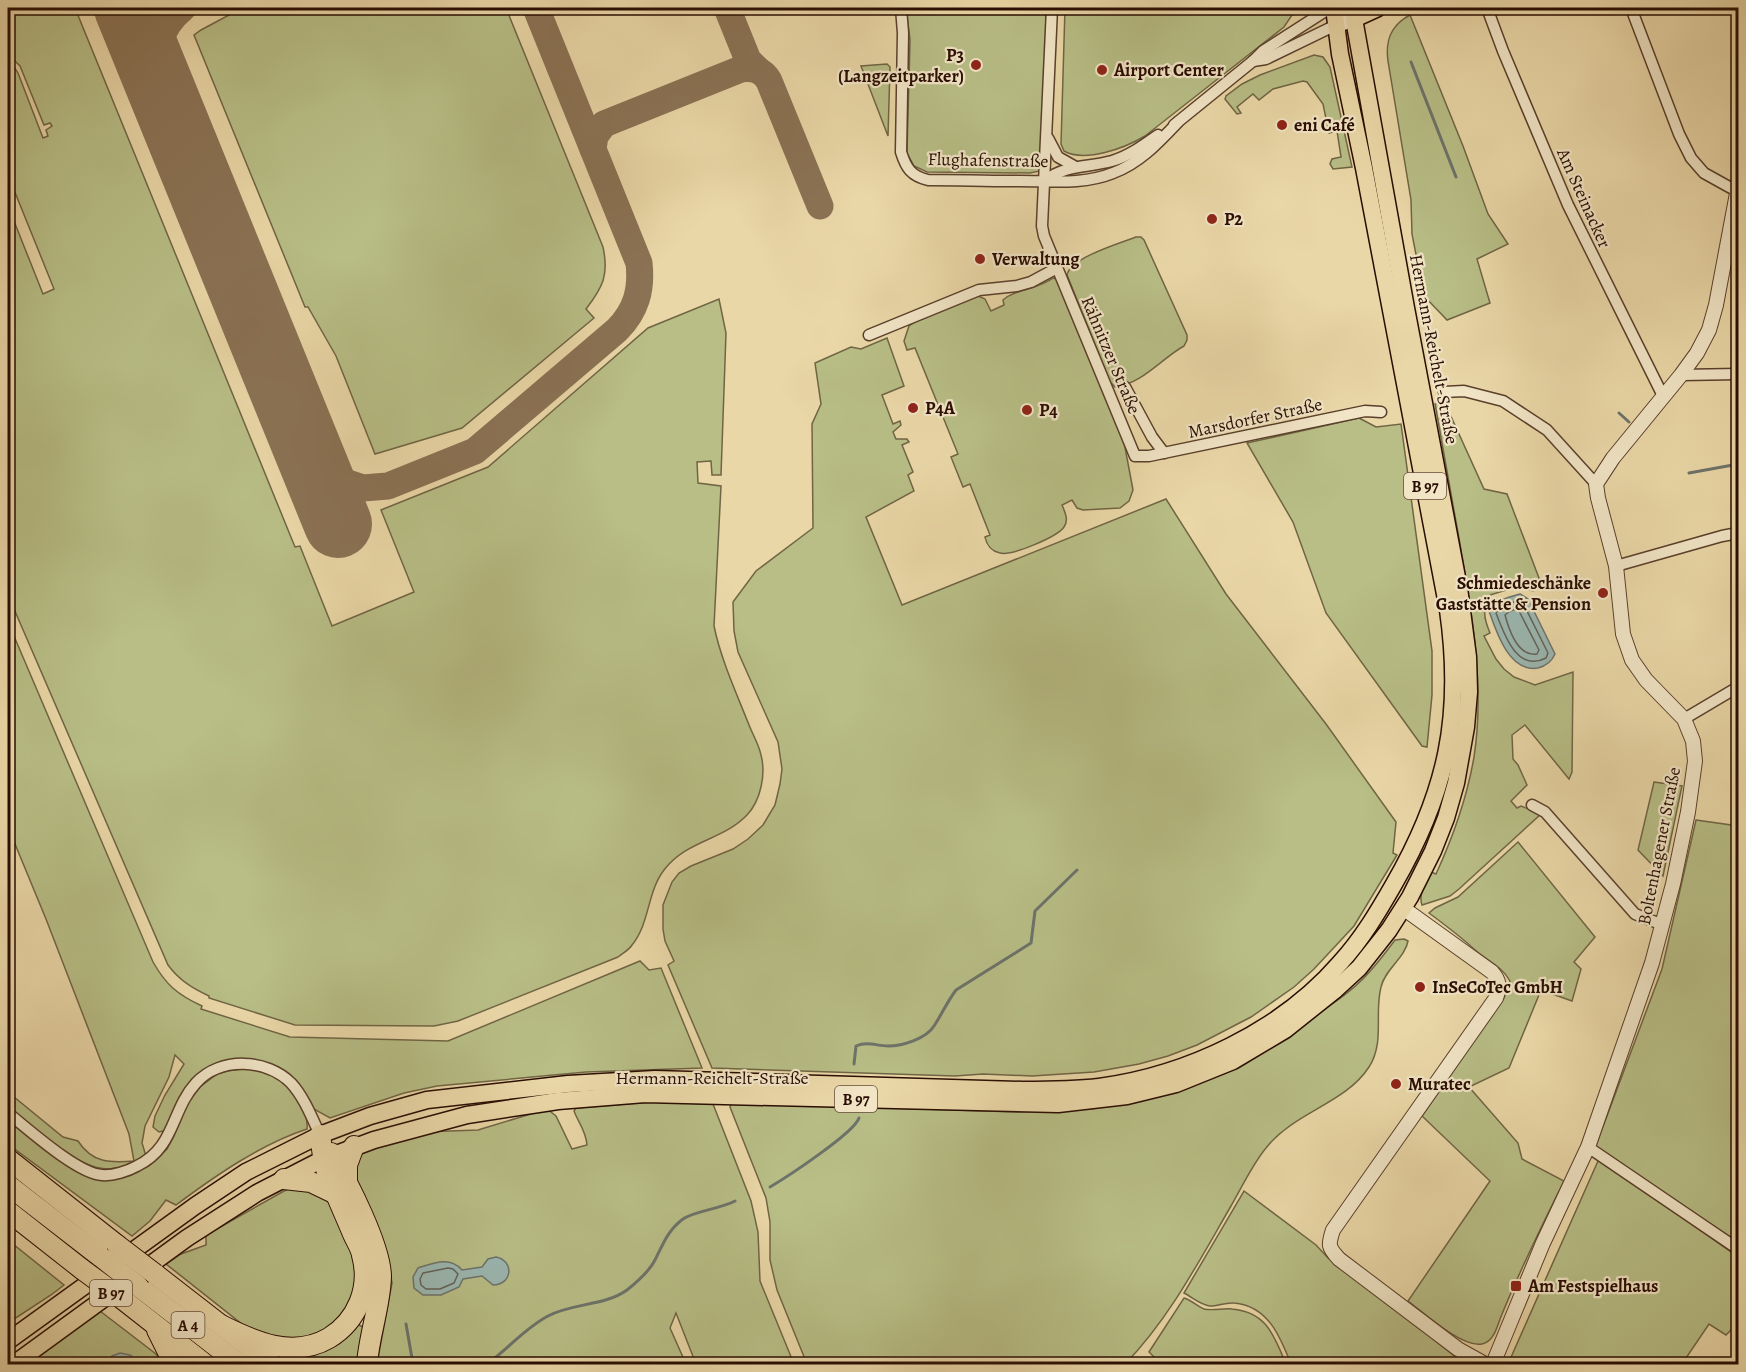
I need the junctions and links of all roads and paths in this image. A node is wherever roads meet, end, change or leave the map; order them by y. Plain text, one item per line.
1 (900, 8) edge
2 (1052, 8) edge
3 (1332, 8) edge
4 (1378, 8) edge
5 (1487, 8) edge
6 (1631, 8) edge
7 (1353, 13) edge
8 (1336, 26) junction
9 (1253, 61) junction
10 (1178, 122) junction
11 (1047, 135) junction
12 (1074, 166) junction
13 (1044, 181) junction
14 (1738, 189) edge
15 (1057, 268) junction
16 (869, 334) dead end
17 (1738, 374) edge
18 (1682, 375) junction
19 (1125, 387) dead end
20 (1444, 392) dead end
21 (1663, 396) junction
22 (1381, 412) dead end
23 (1164, 453) junction
24 (1136, 456) joint
25 (1596, 484) junction
26 (1738, 533) edge
27 (1616, 566) junction
28 (1738, 687) edge
29 (1684, 719) junction
30 (1532, 805) dead end
31 (1386, 897) junction
32 (1403, 908) junction
33 (1663, 925) junction
34 (8, 1113) edge
35 (320, 1135) junction
36 (354, 1146) junction
37 (1588, 1147) junction
38 (328, 1157) junction
39 (8, 1159) edge
40 (284, 1179) junction
41 (8, 1185) edge
42 (342, 1189) junction
43 (8, 1211) edge
44 (1738, 1249) edge
45 (153, 1323) junction
46 (221, 1325) junction
47 (8, 1341) edge
48 (14, 1365) edge
49 (174, 1365) edge
50 (205, 1365) edge
51 (239, 1365) edge
52 (271, 1365) edge
53 (367, 1365) edge
54 (1485, 1365) edge
55 (1493, 1365) edge

1 - 13 street, Flughafenstraße
2 - 11 street, Flughafenstraße
3 - 8 main road, Hermann-Reichelt-Straße / B 97
3 - 9 street, Flughafenstraße
4 - 7 main road, Flughafenstraße
5 - 21 street, Am Steinacker
6 - 14 street
7 - 8 main road, Flughafenstraße
7 - 32 main road, Hermann-Reichelt-Straße / B 97
8 - 9 street, Flughafenstraße
8 - 31 main road, Hermann-Reichelt-Straße / B 97
9 - 10 street, Flughafenstraße
10 - 12 street, Flughafenstraße
10 - 13 street, Flughafenstraße
11 - 12 street, Flughafenstraße
11 - 13 street, Rähnitzer Straße
12 - 13 street
13 - 15 street, Rähnitzer Straße
14 - 18 street
15 - 16 street
15 - 24 street, Rähnitzer Straße
17 - 18 street
18 - 21 street
19 - 23 street
20 - 25 street
21 - 25 street
22 - 23 street, Marsdorfer Straße
23 - 24 street, Marsdorfer Straße
25 - 27 street, Boltenhagener Straße
26 - 27 street
27 - 29 street, Boltenhagener Straße
28 - 29 street
29 - 33 street, Boltenhagener Straße
30 - 33 street
31 - 32 main road
31 - 35 main road, Hermann-Reichelt-Straße / B 97
32 - 36 main road, Hermann-Reichelt-Straße / B 97
32 - 54 street
33 - 37 street, Boltenhagener Straße
34 - 35 street
35 - 38 highway
35 - 47 main road, B 97
36 - 38 main road, Hermann-Reichelt-Straße / B 97
36 - 42 highway
37 - 44 street
37 - 55 street, Boltenhagener Straße
38 - 40 main road, B 97
38 - 42 highway
39 - 46 highway, bridge
40 - 42 highway
40 - 48 main road, B 97
41 - 51 highway, A 4, bridge
42 - 46 highway
42 - 53 highway
43 - 45 highway, A 4, bridge
45 - 49 highway
45 - 50 highway, A 4
46 - 52 highway

